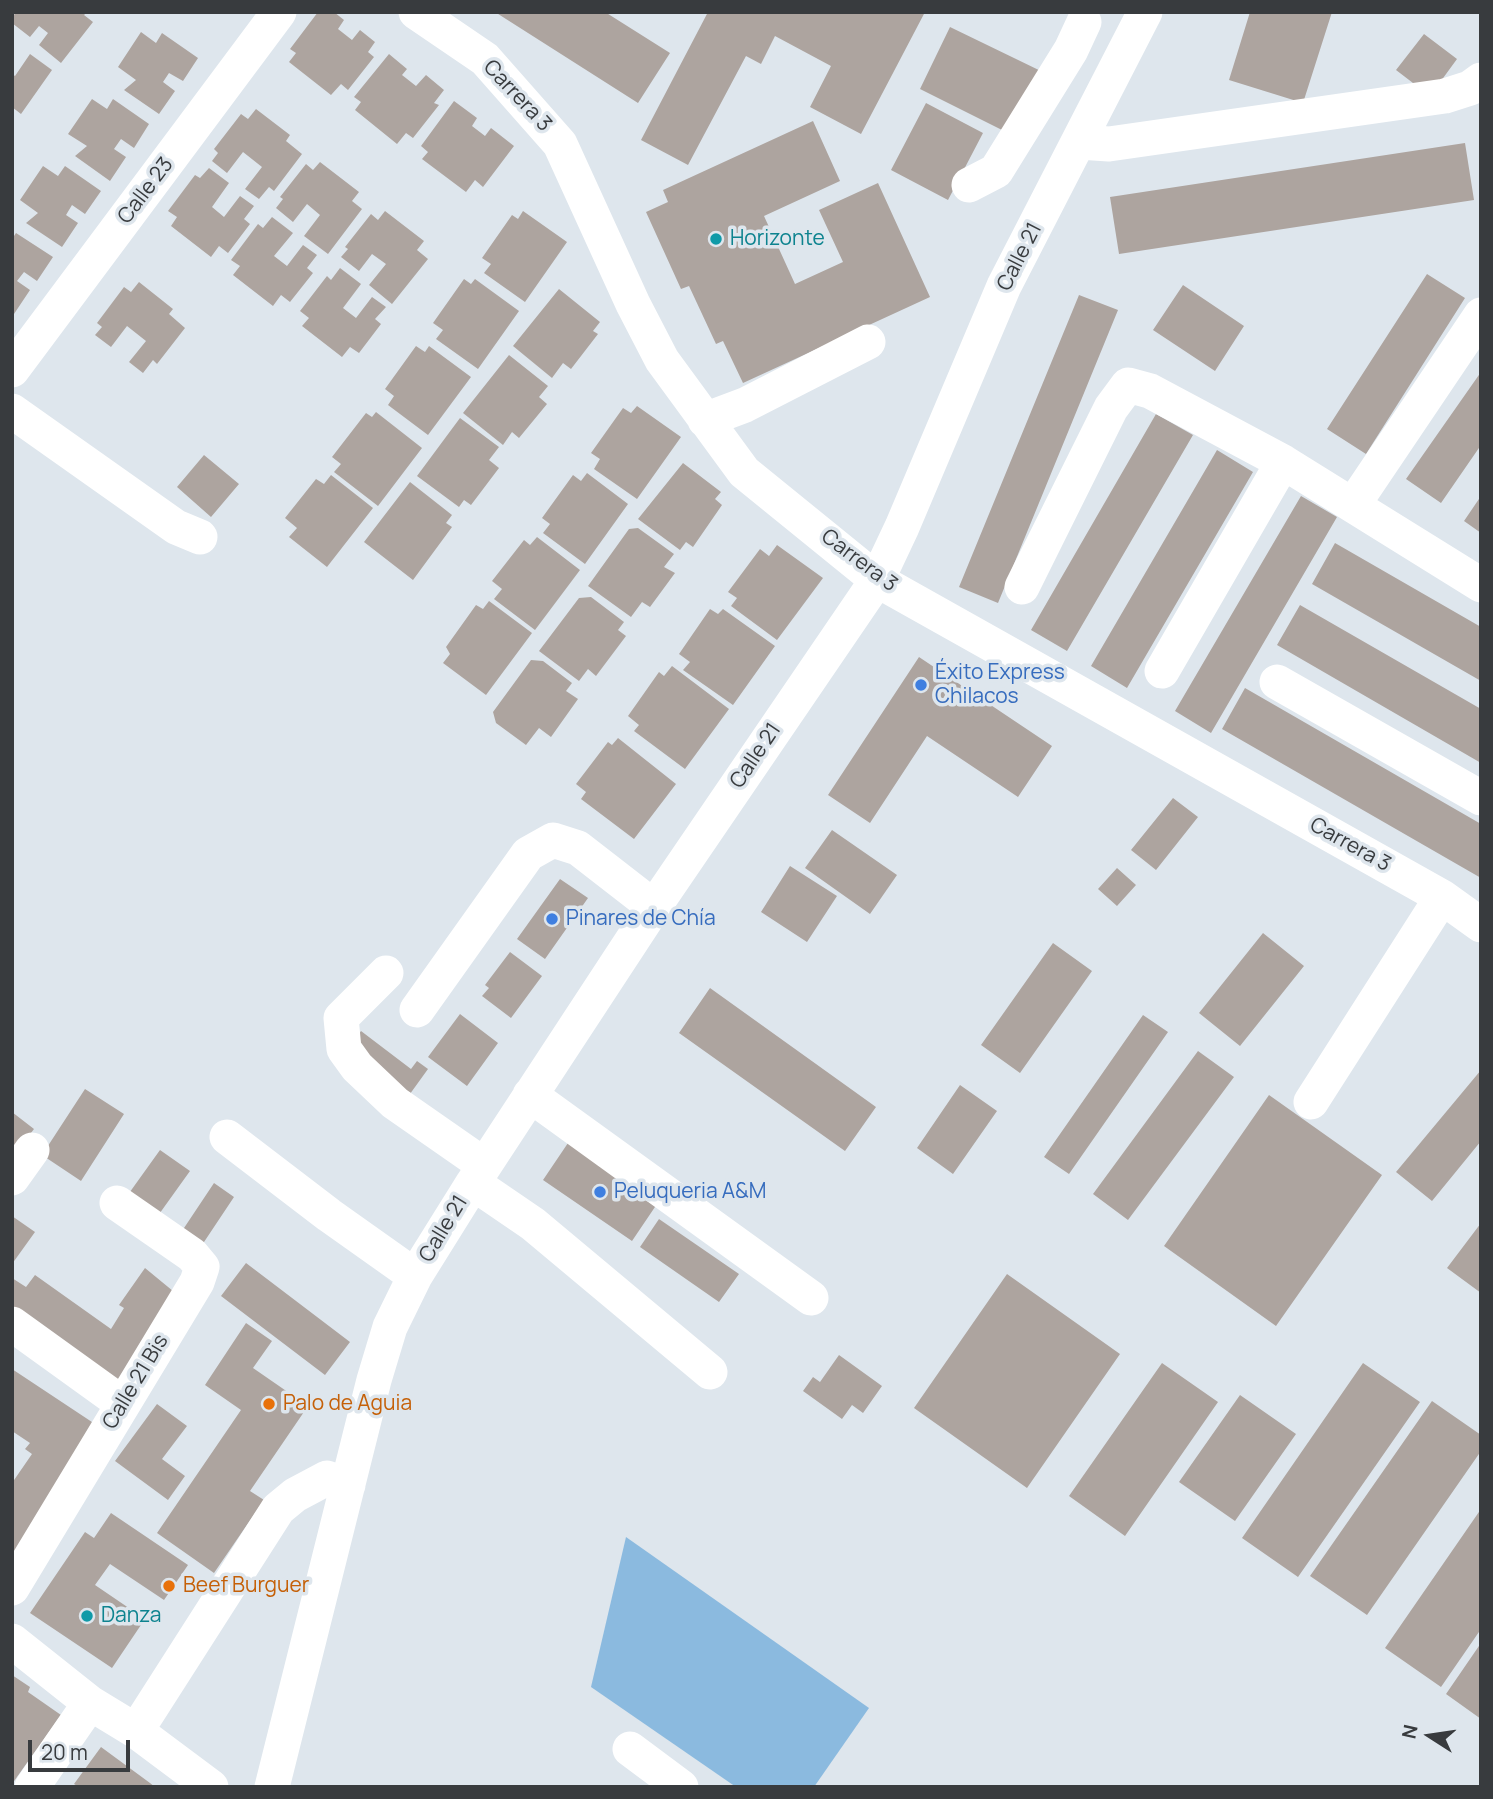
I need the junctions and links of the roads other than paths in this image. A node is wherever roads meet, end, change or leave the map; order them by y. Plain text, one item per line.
1 (279, 12) edge
2 (416, 12) edge
3 (1072, 17) edge
4 (1138, 27) edge
5 (1481, 80) edge
6 (1079, 142) junction
7 (969, 186) dead end
8 (1481, 315) edge
9 (868, 342) dead end
10 (12, 370) edge
11 (12, 411) edge
12 (705, 419) junction
13 (1283, 462) junction
14 (1353, 505) junction
15 (200, 537) dead end
16 (877, 580) junction
17 (1481, 584) edge
18 (1022, 587) dead end
19 (1162, 671) dead end
20 (1277, 682) dead end
21 (1481, 798) edge
22 (1442, 897) junction
23 (654, 907) junction
24 (1481, 925) edge
25 (386, 973) dead end
26 (416, 1010) dead end
27 (530, 1095) junction
28 (1311, 1102) dead end
29 (227, 1137) dead end
30 (32, 1150) dead end
31 (478, 1174) junction
32 (12, 1178) edge
33 (117, 1203) dead end
34 (415, 1276) junction
35 (811, 1298) dead end
36 (12, 1324) edge
37 (710, 1372) dead end
38 (123, 1404) junction
39 (348, 1485) junction
40 (12, 1588) edge
41 (12, 1642) edge
42 (90, 1703) junction
43 (136, 1731) junction
44 (630, 1749) dead end
45 (32, 1787) edge
46 (211, 1787) edge
47 (272, 1787) edge
48 (681, 1787) edge

1 - 10 street, Calle 23
2 - 12 street, Carrera 3
3 - 4 street
3 - 7 street
4 - 6 street, Calle 21
5 - 6 street
6 - 16 street, Calle 21
8 - 14 street
9 - 12 street
11 - 15 street
12 - 16 street, Carrera 3
13 - 14 street
13 - 18 street
13 - 19 street
14 - 17 street
16 - 22 street, Carrera 3
16 - 23 street, Calle 21
20 - 21 street
22 - 24 street, Carrera 3
22 - 28 street
23 - 26 street
23 - 27 street, Calle 21
25 - 31 street
27 - 31 street, Calle 21
27 - 35 street
29 - 34 street
30 - 32 street
31 - 34 street, Calle 21
31 - 37 street
33 - 38 street, Calle 21 Bis
34 - 39 street, Calle 21
36 - 38 street
38 - 40 street, Calle 21 Bis
39 - 43 street
39 - 47 street, Calle 21
41 - 42 street
42 - 43 street
42 - 45 street
43 - 46 street
44 - 48 street

